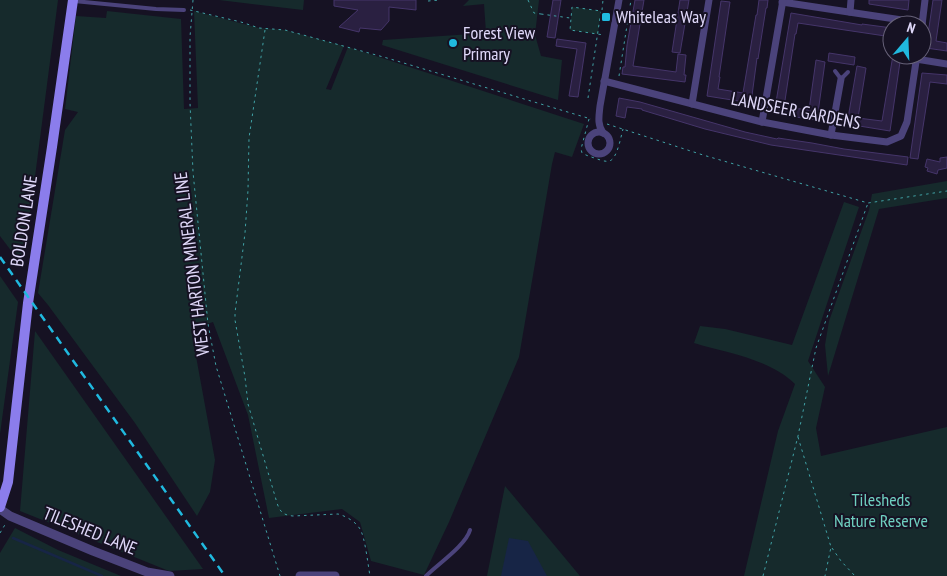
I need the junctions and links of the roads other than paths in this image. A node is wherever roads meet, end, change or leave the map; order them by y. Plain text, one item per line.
1 (618, 0) edge
2 (709, 0) edge
3 (851, 0) edge
4 (925, 0) edge
5 (73, 1) edge
6 (783, 1) edge
7 (184, 10) dead end
8 (850, 12) junction
9 (923, 15) edge
10 (882, 17) edge
11 (932, 60) edge
12 (947, 64) edge
13 (916, 65) edge
14 (835, 71) dead end
15 (848, 72) dead end
16 (841, 79) junction
17 (604, 80) junction
18 (692, 104) junction
19 (598, 121) junction
20 (762, 122) junction
21 (603, 133) junction
22 (592, 134) junction
23 (831, 135) junction
24 (0, 508) edge
25 (470, 530) dead end
26 (170, 576) edge
27 (300, 576) edge
28 (315, 576) edge
29 (335, 576) edge
30 (426, 576) edge

1 - 17 street
2 - 18 street
3 - 8 street
4 - 9 street
5 - 7 lane
5 - 24 main road, BOLDON LANE
6 - 8 street
6 - 20 street
8 - 10 street
11 - 12 street
13 - 23 street, LANDSEER GARDENS
14 - 16 lane
15 - 16 lane
16 - 23 street
17 - 18 street, LANDSEER GARDENS
17 - 19 street
18 - 20 street, LANDSEER GARDENS
19 - 21 street
19 - 22 street
20 - 23 street, LANDSEER GARDENS
21 - 22 street
21 - 22 street
24 - 26 street, TILESHED LANE
25 - 30 lane
27 - 28 street
28 - 29 street

